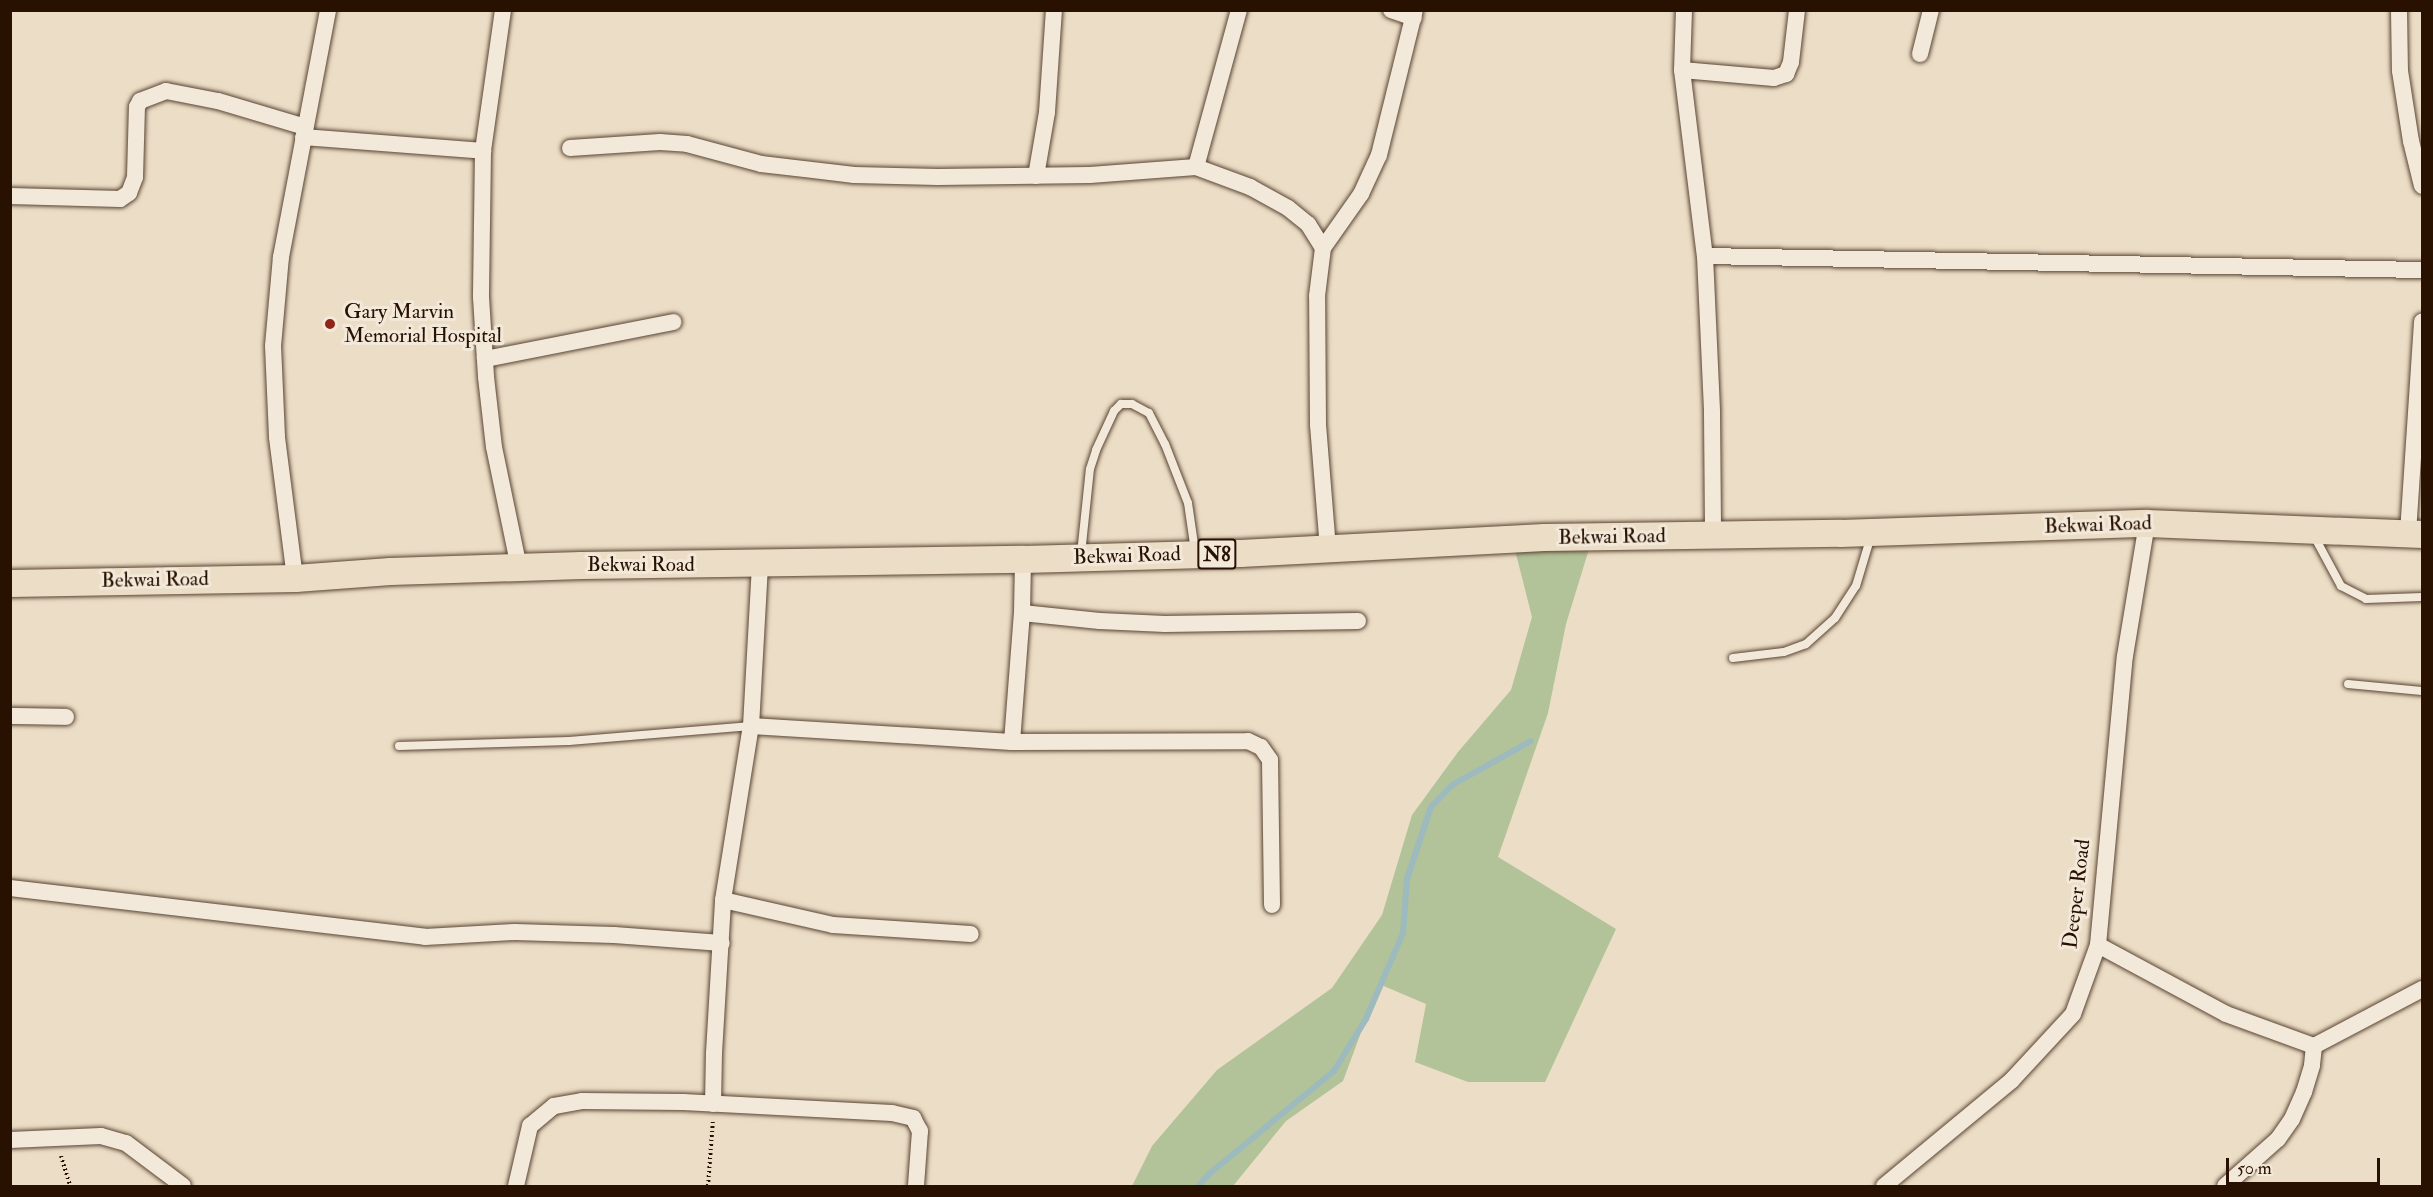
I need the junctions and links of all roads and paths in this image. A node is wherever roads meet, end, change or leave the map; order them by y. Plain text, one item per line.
1 (328, 10) edge
2 (503, 10) edge
3 (1054, 10) edge
4 (1239, 10) edge
5 (1391, 10) edge
6 (1684, 10) edge
7 (1797, 10) edge
8 (1931, 10) edge
9 (2399, 10) edge
10 (1415, 14) edge
11 (1920, 54) dead end
12 (1682, 70) junction
13 (304, 132) junction
14 (570, 148) dead end
15 (483, 151) junction
16 (1196, 167) junction
17 (1036, 176) junction
18 (2422, 186) edge
19 (10, 196) edge
20 (1323, 248) junction
21 (1706, 256) junction
22 (2422, 270) edge
23 (2422, 321) edge
24 (673, 322) dead end
25 (485, 359) junction
26 (2147, 523) junction
27 (2310, 528) junction
28 (1872, 532) junction
29 (2415, 533) edge
30 (1713, 536) junction
31 (1328, 549) junction
32 (1195, 554) junction
33 (1080, 557) junction
34 (1023, 560) junction
35 (760, 564) junction
36 (519, 568) junction
37 (295, 578) junction
38 (10, 583) edge
39 (2422, 597) edge
40 (1022, 613) junction
41 (1358, 621) dead end
42 (1733, 658) dead end
43 (2348, 684) dead end
44 (2422, 691) edge
45 (10, 716) edge
46 (66, 717) dead end
47 (751, 726) junction
48 (1012, 742) junction
49 (399, 746) dead end
50 (10, 888) edge
51 (723, 900) junction
52 (1272, 905) dead end
53 (971, 934) dead end
54 (722, 943) junction
55 (2098, 945) junction
56 (2422, 989) edge
57 (2314, 1046) junction
58 (714, 1104) junction
59 (10, 1140) edge
60 (56, 1140) junction
61 (70, 1186) edge
62 (183, 1186) edge
63 (516, 1186) edge
64 (708, 1186) edge
65 (916, 1186) edge
66 (1884, 1186) edge
67 (2225, 1186) edge

1 - 13 street
2 - 15 street
3 - 17 street
4 - 16 street
5 - 10 street
6 - 12 street
7 - 12 street
8 - 11 street
9 - 18 street
10 - 20 street
12 - 21 street
13 - 15 street
13 - 19 street
13 - 37 street
14 - 17 street
15 - 25 street
16 - 17 street
16 - 20 street
20 - 31 street
21 - 22 street
21 - 30 street
23 - 29 street
24 - 25 street
25 - 36 street
26 - 27 highway, Bekwai Road / N8
26 - 28 highway, Bekwai Road / N8
26 - 55 street, Deeper Road
27 - 29 highway, Bekwai Road / N8
27 - 39 lane
28 - 30 highway, Bekwai Road / N8
28 - 42 lane
30 - 31 highway, Bekwai Road / N8
31 - 32 highway, Bekwai Road / N8
32 - 33 highway, Bekwai Road / N8
32 - 33 lane
33 - 34 highway, Bekwai Road / N8
34 - 35 highway, Bekwai Road / N8
34 - 40 street
35 - 36 highway, Bekwai Road / N8
35 - 47 street
36 - 37 highway, Bekwai Road / N8
37 - 38 highway, Bekwai Road / N8
40 - 41 street
40 - 48 street
43 - 44 lane
45 - 46 street
47 - 48 street
47 - 49 lane
47 - 51 street
48 - 52 street
50 - 54 street
51 - 53 street
51 - 54 street
54 - 58 street
55 - 57 street
55 - 66 street, Deeper Road
56 - 57 street
57 - 67 street
58 - 63 street
58 - 64 path
58 - 65 street
59 - 60 street
60 - 61 path
60 - 62 street

